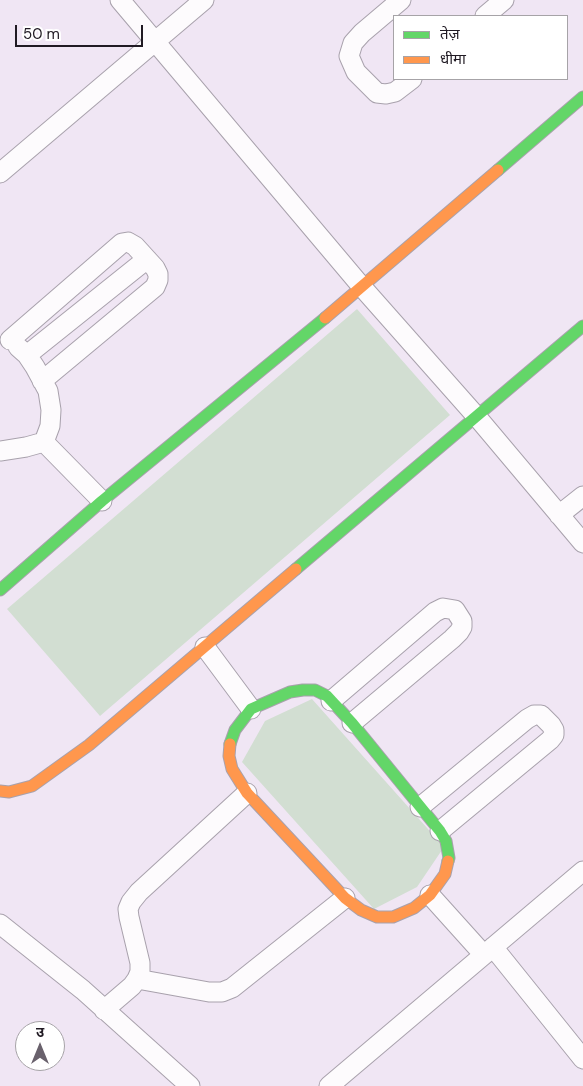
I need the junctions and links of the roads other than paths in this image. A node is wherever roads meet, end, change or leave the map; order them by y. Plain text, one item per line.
1 (120, 0) edge
2 (204, 0) edge
3 (401, 0) edge
4 (504, 0) edge
5 (486, 15) edge
6 (155, 42) junction
7 (411, 80) edge
8 (583, 97) edge
9 (0, 173) edge
10 (147, 259) junction
11 (362, 287) junction
12 (583, 326) edge
13 (5, 339) edge
14 (28, 355) junction
15 (42, 380) junction
16 (477, 417) junction
17 (44, 442) junction
18 (0, 451) edge
19 (583, 496) edge
20 (102, 501) junction
21 (559, 515) junction
22 (583, 543) edge
23 (0, 590) edge
24 (205, 647) junction
25 (331, 701) junction
26 (251, 709) junction
27 (352, 723) junction
28 (0, 791) edge
29 (247, 793) junction
30 (420, 807) junction
31 (440, 830) junction
32 (583, 871) edge
33 (430, 895) junction
34 (345, 898) junction
35 (0, 924) edge
36 (488, 951) junction
37 (137, 979) junction
38 (104, 1010) junction
39 (583, 1059) edge
40 (181, 1083) edge
41 (329, 1086) edge

1 - 6 street
2 - 6 street
3 - 7 street
4 - 5 street
6 - 9 street
6 - 11 street
8 - 11 street
10 - 13 street
10 - 14 street
10 - 15 street
11 - 16 street
11 - 20 street
12 - 16 street
13 - 14 street
14 - 15 street
15 - 17 street
16 - 21 street
16 - 24 street
17 - 18 street
17 - 20 street
19 - 21 street
20 - 23 street
21 - 22 street
24 - 26 street
24 - 28 street
25 - 26 street
25 - 27 street
25 - 27 street
26 - 29 street
27 - 30 street
29 - 34 street
29 - 37 street
30 - 31 street
30 - 31 street
31 - 33 street
32 - 36 street
33 - 34 street
33 - 36 street
34 - 37 street
35 - 38 street
36 - 39 street
36 - 41 street
37 - 38 street
38 - 40 street

